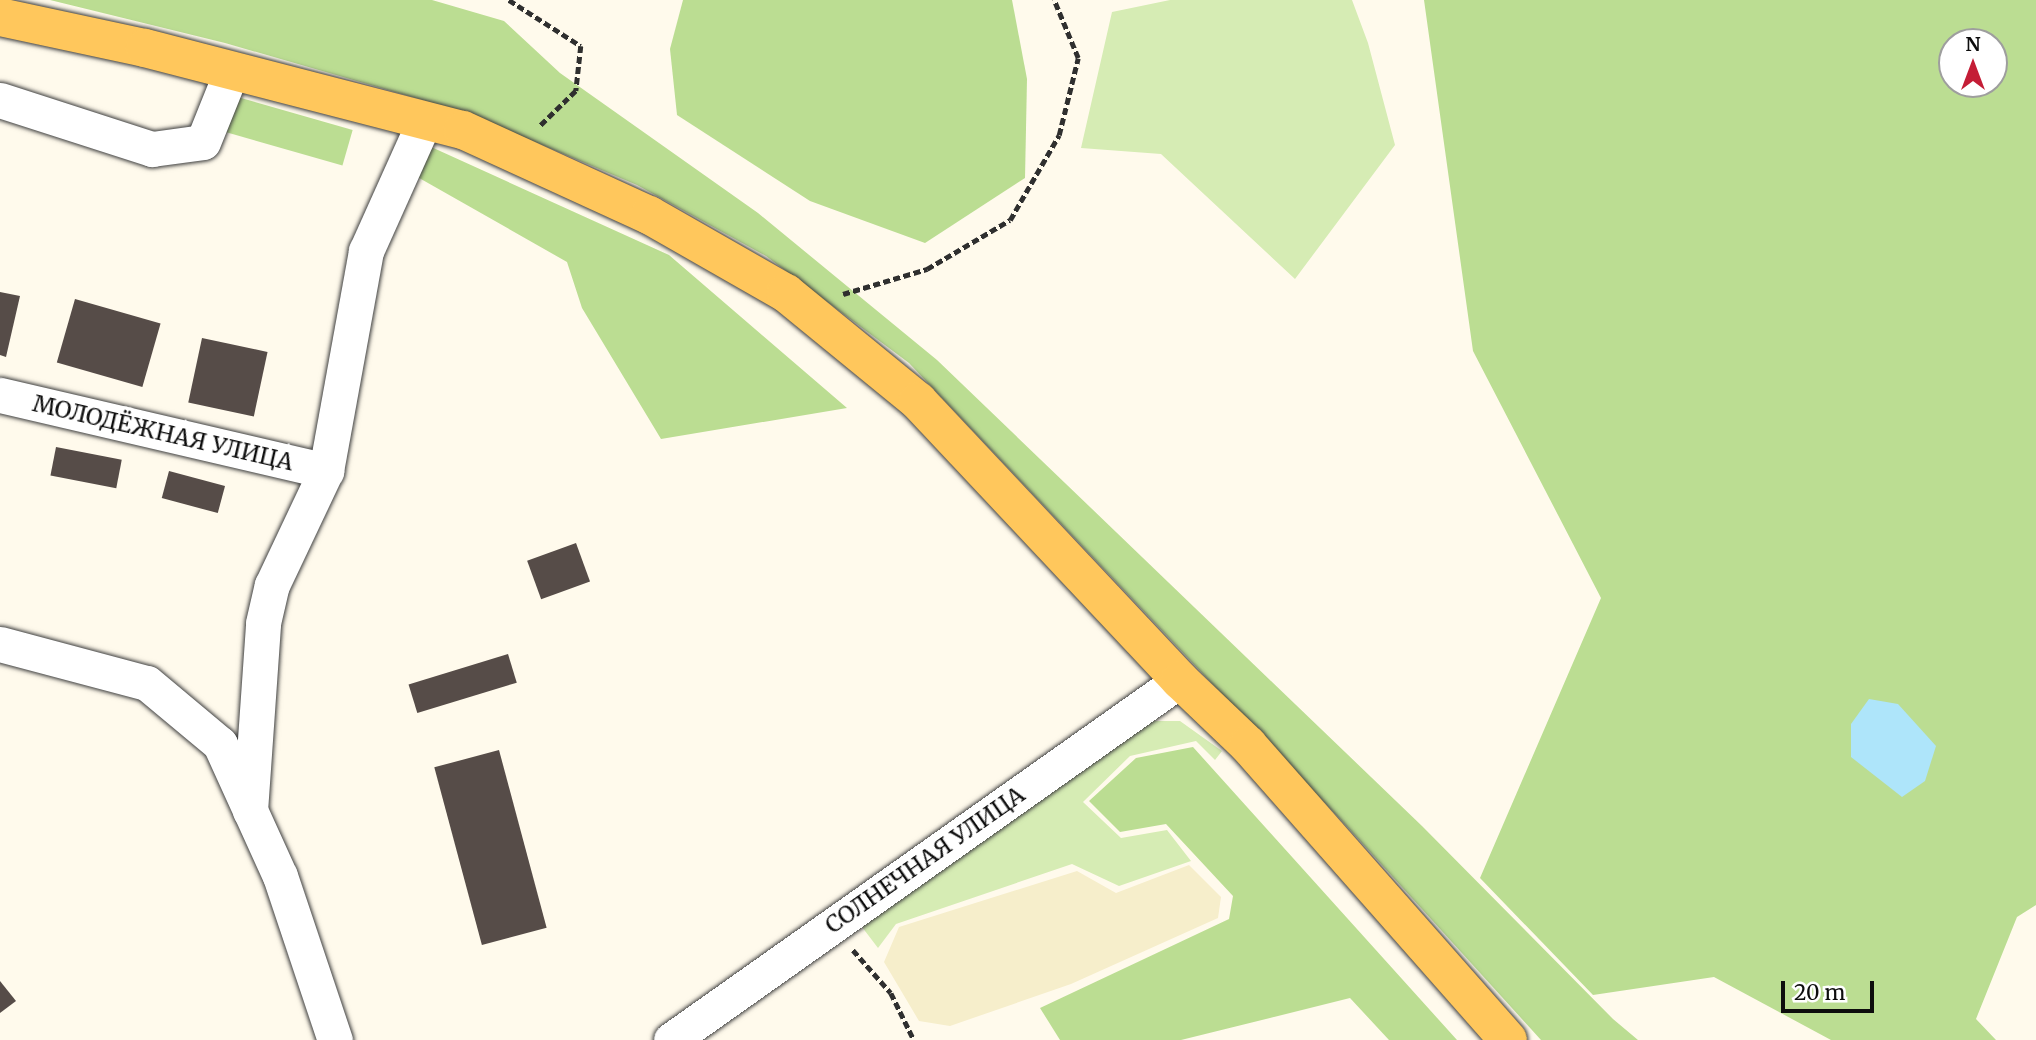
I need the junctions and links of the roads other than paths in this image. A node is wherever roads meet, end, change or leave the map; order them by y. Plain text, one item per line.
1 (0, 17) edge
2 (232, 71) junction
3 (0, 100) edge
4 (425, 120) junction
5 (0, 395) edge
6 (326, 471) junction
7 (0, 644) edge
8 (1180, 680) junction
9 (250, 811) junction
10 (335, 1040) edge
11 (671, 1040) edge
12 (1508, 1040) edge

1 - 2 main road
2 - 3 street
2 - 4 main road
4 - 6 street
4 - 8 main road
5 - 6 street, МОЛОДЁЖНАЯ УЛИЦА
6 - 9 street
7 - 9 street
8 - 11 street, СОЛНЕЧНАЯ УЛИЦА
8 - 12 main road
9 - 10 street

